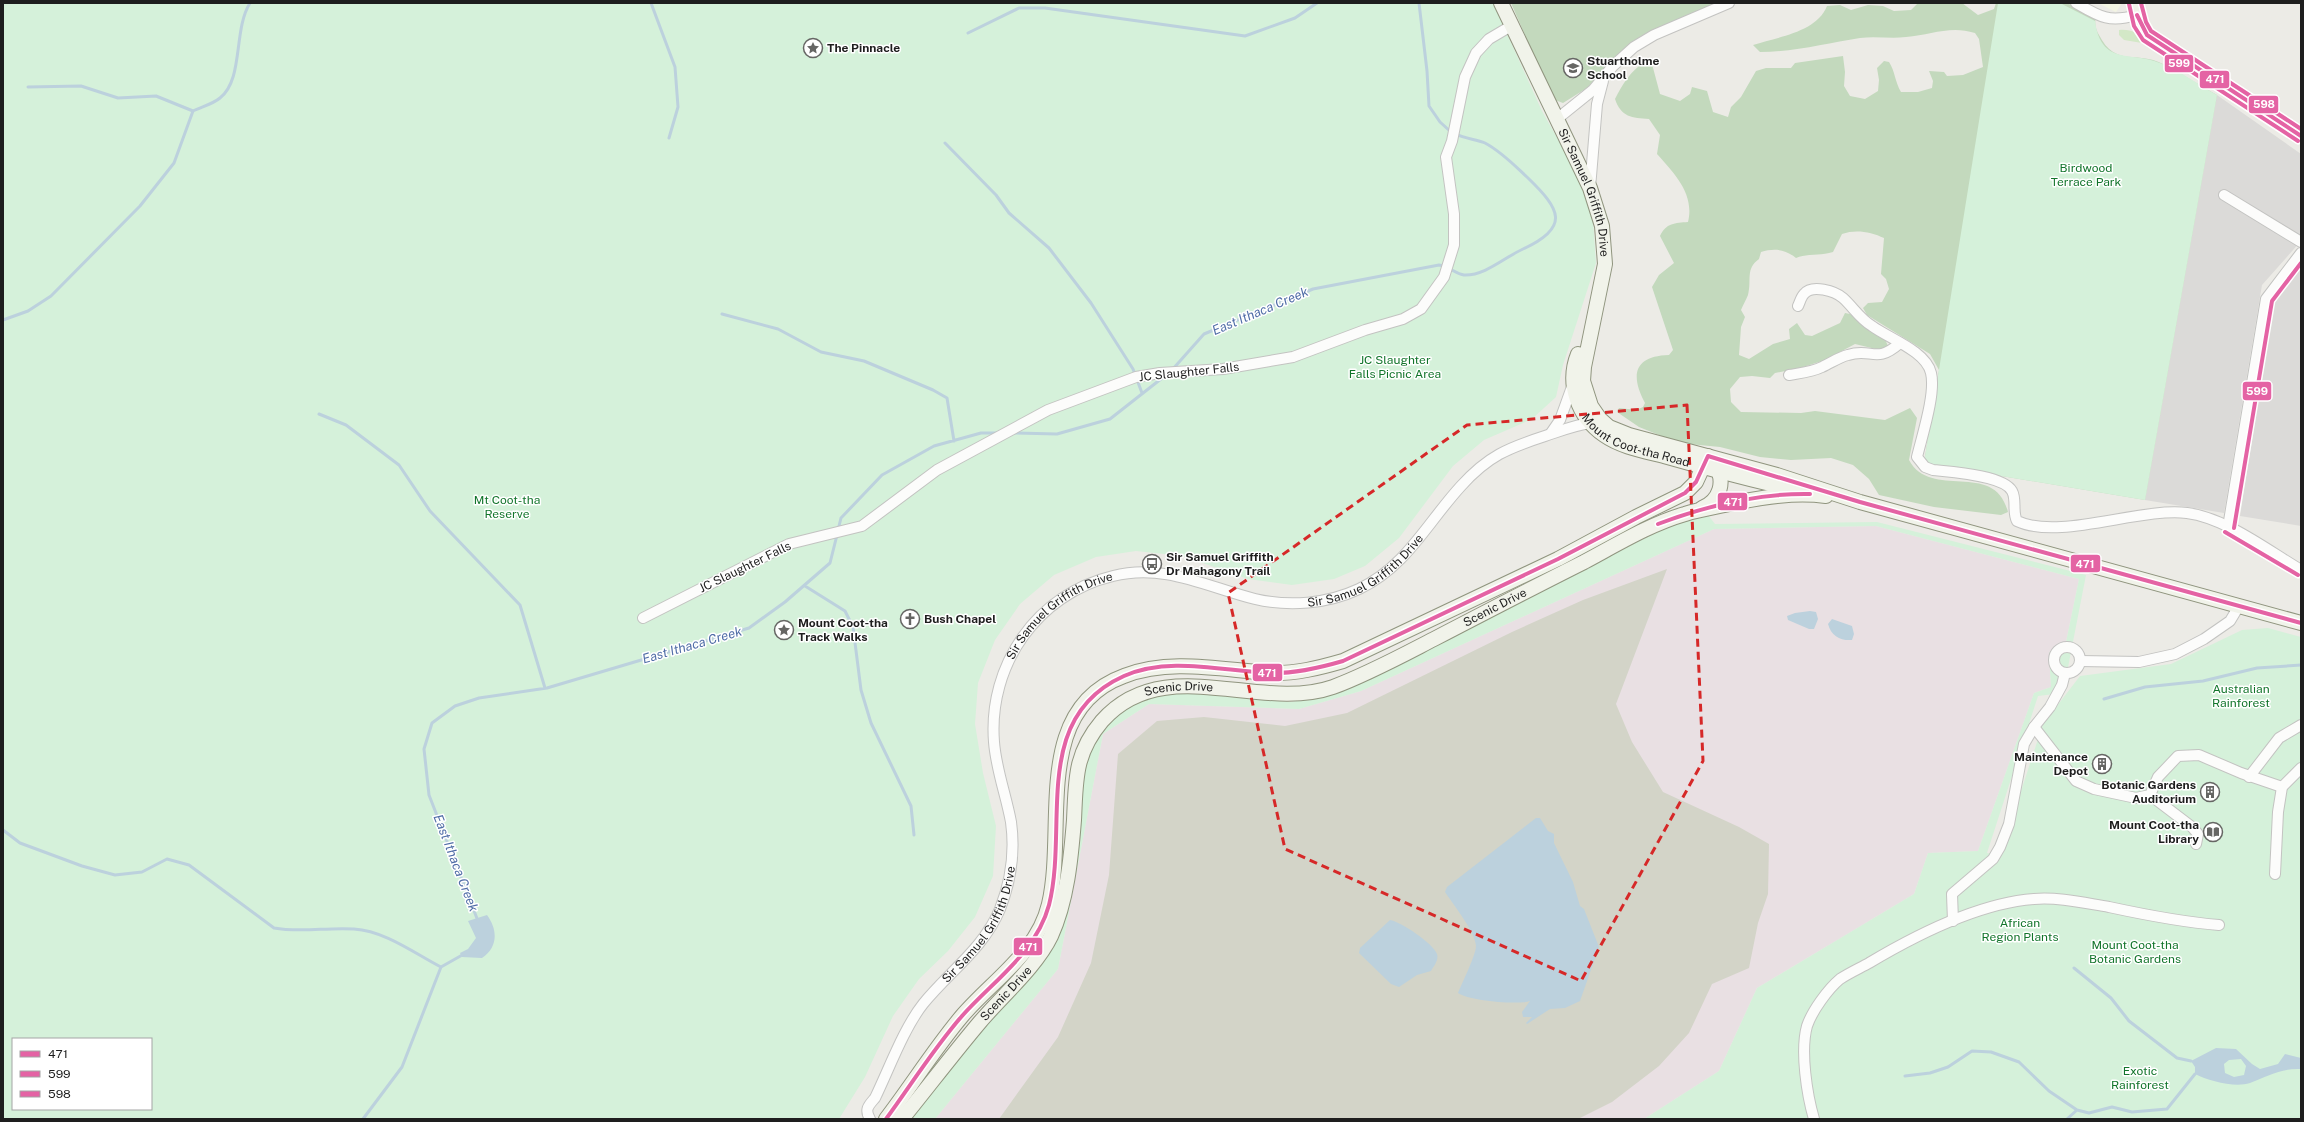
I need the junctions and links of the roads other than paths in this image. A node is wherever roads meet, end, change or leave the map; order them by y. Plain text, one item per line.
1 (1501, 3) edge
2 (1729, 3) edge
3 (2076, 3) edge
4 (2136, 9) edge
5 (1511, 26) junction
6 (1609, 70) junction
7 (1557, 119) junction
8 (2301, 136) edge
9 (1590, 188) junction
10 (2224, 195) dead end
11 (2301, 242) edge
12 (2301, 253) edge
13 (1798, 306) dead end
14 (1593, 319) junction
15 (1900, 343) junction
16 (1789, 375) dead end
17 (1573, 381) junction
18 (1597, 422) junction
19 (1547, 435) junction
20 (1706, 462) junction
21 (1719, 471) junction
22 (1826, 496) junction
23 (1860, 502) junction
24 (1685, 514) junction
25 (2228, 527) junction
26 (2301, 570) edge
27 (2239, 606) junction
28 (643, 618) dead end
29 (2301, 623) edge
30 (2080, 661) junction
31 (2065, 673) junction
32 (2301, 725) edge
33 (2034, 727) junction
34 (2301, 768) edge
35 (2249, 776) junction
36 (2282, 788) junction
37 (2150, 795) junction
38 (2196, 844) dead end
39 (2275, 874) dead end
40 (1953, 921) junction
41 (2219, 925) dead end
42 (868, 1115) edge
43 (886, 1119) edge
44 (902, 1119) edge
45 (1814, 1119) edge

1 - 5 main road, Sir Samuel Griffith Drive
2 - 6 street
3 - 4 street
4 - 8 main road
5 - 7 main road, Sir Samuel Griffith Drive
5 - 28 street, JC Slaughter Falls
6 - 7 street
6 - 9 street
7 - 9 main road, Sir Samuel Griffith Drive
9 - 14 main road, Sir Samuel Griffith Drive
10 - 11 street
12 - 25 street
13 - 15 street
14 - 17 main road, Mount Coot-tha Road
14 - 18 main road, Sir Samuel Griffith Drive
15 - 16 street
15 - 25 street
17 - 18 main road, Mount Coot-tha Road
17 - 19 street
18 - 19 street, Sir Samuel Griffith Drive
18 - 20 main road, Sir Samuel Griffith Drive
19 - 42 street, Sir Samuel Griffith Drive
20 - 21 main road
20 - 23 main road, Mount Coot-tha Road
20 - 43 main road, Scenic Drive
21 - 22 main road, Mount Coot-tha Road
21 - 24 main road, Scenic Drive
22 - 23 main road, Mount Coot-tha Road
22 - 24 main road, Scenic Drive
23 - 27 main road, Mount Coot-tha Road
24 - 44 main road, Scenic Drive
25 - 26 street
27 - 29 main road, Mount Coot-tha Road
27 - 30 street
30 - 31 street
30 - 31 street
31 - 33 street
32 - 35 street
33 - 37 street
33 - 40 street
34 - 36 street
35 - 36 street
35 - 37 street
36 - 39 street
37 - 38 street
40 - 41 street
40 - 45 street

